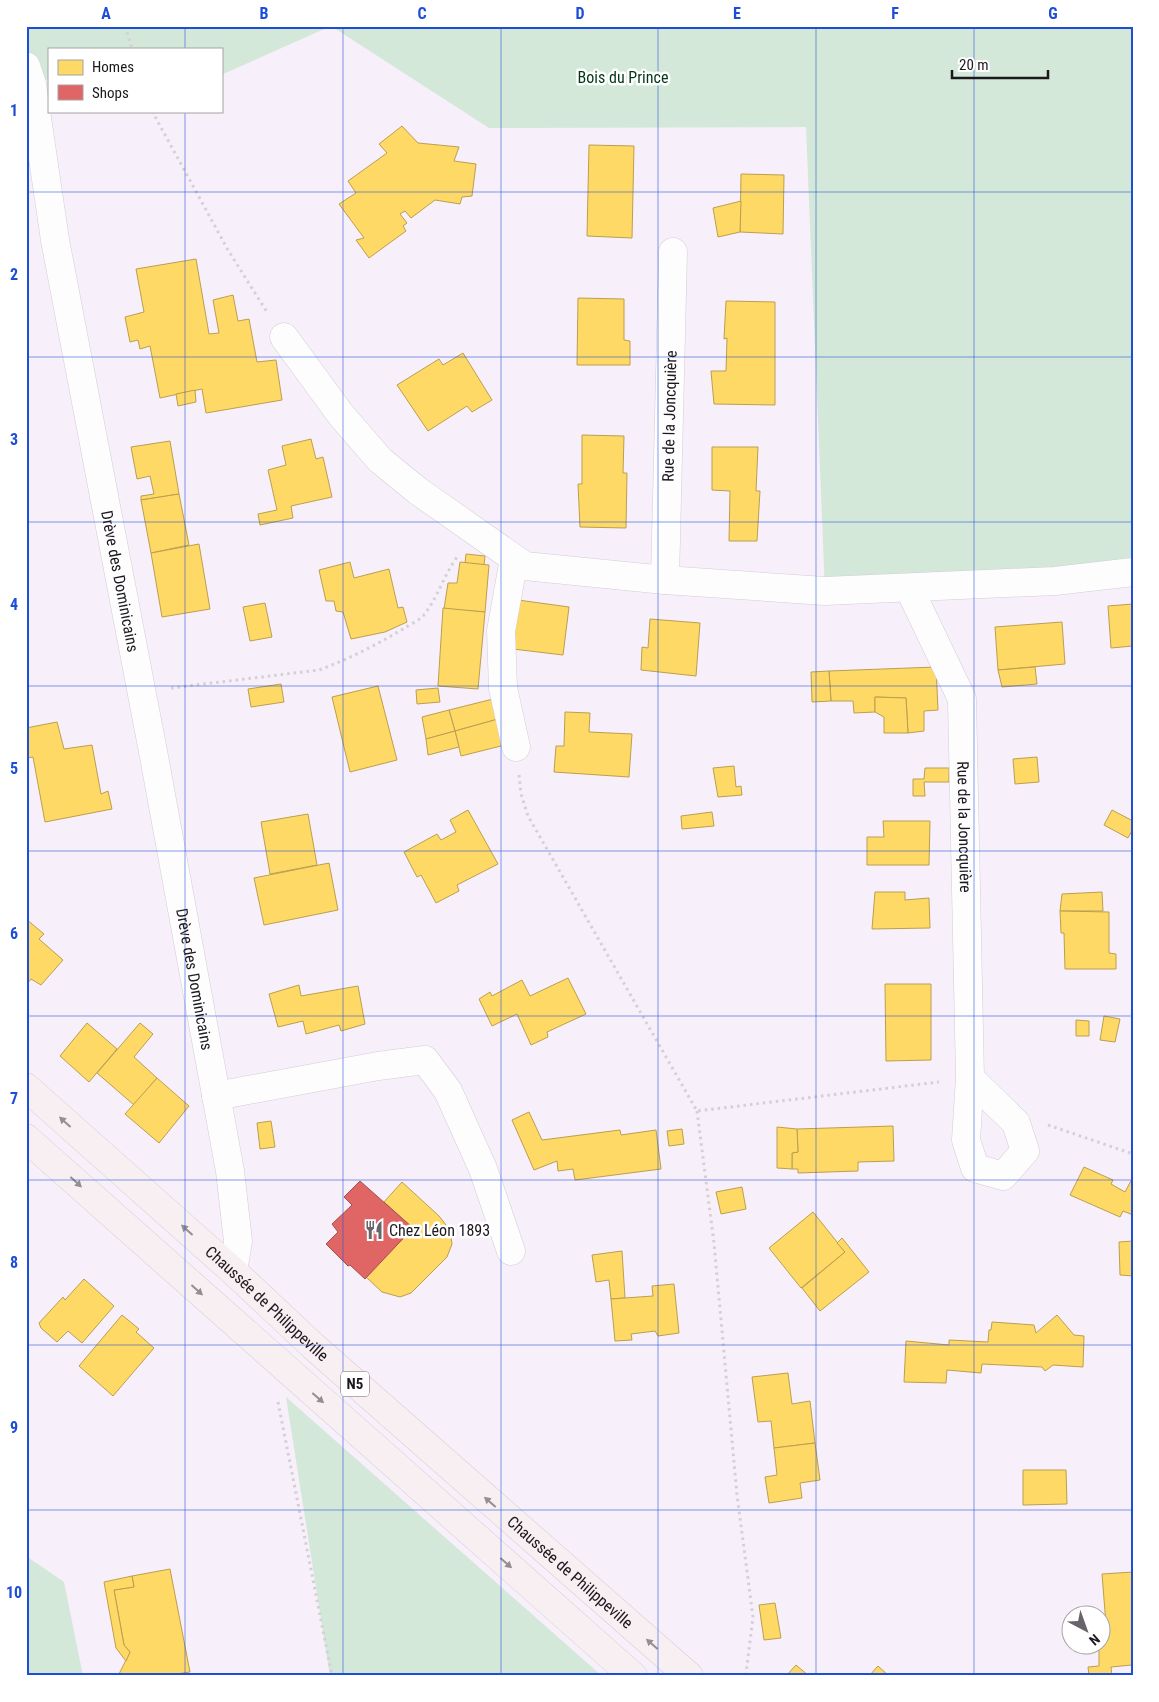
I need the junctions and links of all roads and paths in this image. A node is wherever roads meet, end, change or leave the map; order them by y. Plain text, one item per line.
1 (125, 26) edge
2 (132, 48) edge
3 (26, 66) edge
4 (153, 112) edge
5 (673, 252) dead end
6 (284, 338) joint
7 (479, 534) junction
8 (514, 558) junction
9 (1133, 572) edge
10 (665, 580) junction
11 (910, 588) junction
12 (141, 690) junction
13 (516, 747) joint
14 (970, 1078) junction
15 (26, 1087) edge
16 (216, 1096) junction
17 (697, 1112) junction
18 (1016, 1123) junction
19 (26, 1138) edge
20 (1133, 1154) edge
21 (511, 1251) dead end
22 (233, 1272) junction
23 (268, 1354) junction
24 (332, 1676) edge
25 (633, 1676) edge
26 (688, 1676) edge
27 (744, 1676) edge

1 - 2 path
3 - 12 street, Drève des Dominicains
4 - 6 path
5 - 10 street, Rue de la Joncquière
6 - 7 street
7 - 8 street
7 - 12 path
8 - 10 street
8 - 13 street
9 - 11 street
10 - 11 street
11 - 14 street, Rue de la Joncquière
12 - 16 street, Drève des Dominicains
13 - 17 path
14 - 17 path
14 - 18 street, Rue de la Joncquière
14 - 18 street, Rue de la Joncquière
22 -> 15 main road, Chaussée de Philippeville / N5
16 - 21 street
16 - 22 street, Drève des Dominicains
17 - 27 path
18 - 20 path
19 -> 23 main road, N5
26 -> 22 main road, Chaussée de Philippeville / N5
23 - 24 path
23 -> 25 main road, N5

